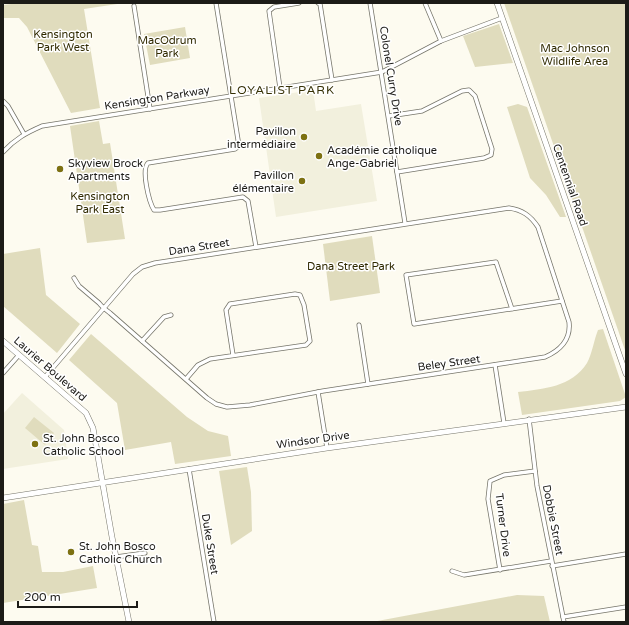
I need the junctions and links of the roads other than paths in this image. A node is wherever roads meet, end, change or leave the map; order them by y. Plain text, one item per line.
1 (216, 3) edge
2 (298, 3) edge
3 (318, 3) edge
4 (370, 3) edge
5 (425, 3) edge
6 (497, 3) edge
7 (134, 6) dead end
8 (502, 18) junction
9 (441, 41) junction
10 (382, 72) junction
11 (332, 80) junction
12 (280, 88) junction
13 (231, 96) junction
14 (3, 101) edge
15 (150, 109) junction
16 (389, 116) junction
17 (24, 134) junction
18 (3, 152) edge
19 (397, 172) junction
20 (405, 223) junction
21 (256, 247) junction
22 (74, 278) dead end
23 (562, 301) junction
24 (104, 308) junction
25 (512, 309) junction
26 (171, 315) dead end
27 (359, 325) dead end
28 (3, 341) edge
29 (142, 341) junction
30 (19, 355) junction
31 (233, 355) junction
32 (495, 365) junction
33 (3, 373) edge
34 (626, 374) edge
35 (45, 377) junction
36 (186, 379) junction
37 (368, 384) junction
38 (318, 392) junction
39 (626, 407) edge
40 (530, 419) junction
41 (504, 423) junction
42 (327, 448) junction
43 (188, 469) junction
44 (535, 471) junction
45 (102, 482) junction
46 (3, 498) edge
47 (145, 553) dead end
48 (626, 554) edge
49 (116, 558) junction
50 (551, 561) junction
51 (552, 566) junction
52 (500, 570) junction
53 (452, 571) dead end
54 (626, 607) edge
55 (563, 617) junction
56 (129, 622) edge
57 (214, 622) edge
58 (564, 622) edge

1 - 13 street
2 - 12 street
3 - 11 street
4 - 10 street, Colonel Curry Drive
5 - 9 street
6 - 8 street, Centennial Road
7 - 15 street
8 - 9 street, Kensington Parkway
8 - 34 street, Centennial Road
9 - 10 street, Kensington Parkway
10 - 11 street, Kensington Parkway
10 - 16 street, Colonel Curry Drive
11 - 12 street, Kensington Parkway
12 - 13 street, Kensington Parkway
13 - 15 street, Kensington Parkway
13 - 21 street
14 - 17 street
15 - 17 street, Kensington Parkway
16 - 19 street, Colonel Curry Drive
16 - 19 street
17 - 18 street, Kensington Parkway
19 - 20 street, Colonel Curry Drive
20 - 21 street, Dana Street
20 - 23 street, Beley Street
21 - 24 street, Dana Street
22 - 24 street, Beley Street
23 - 25 street
23 - 32 street, Beley Street
24 - 29 street, Beley Street
24 - 35 street, Dana Street
25 - 25 street
26 - 29 street
27 - 37 street
28 - 30 street, Laurier Boulevard
29 - 36 street, Beley Street
30 - 33 street
30 - 35 street, Laurier Boulevard
31 - 31 street
31 - 36 street
32 - 37 street, Beley Street
32 - 41 street
35 - 45 street, Laurier Boulevard
36 - 38 street, Beley Street
37 - 38 street, Beley Street
38 - 42 street
39 - 40 street, Windsor Drive
40 - 41 street, Windsor Drive
40 - 44 street, Dobbie Street
41 - 42 street, Windsor Drive
42 - 43 street, Windsor Drive
43 - 45 street, Windsor Drive
43 - 57 street, Duke Street
44 - 50 street, Dobbie Street
44 - 52 street, Turner Drive
45 - 46 street, Windsor Drive
45 - 49 street, Laurier Boulevard
47 - 49 street
48 - 51 street
49 - 56 street, Laurier Boulevard
50 - 51 street, Dobbie Street
50 - 52 street
51 - 55 street, Dobbie Street
52 - 53 street
54 - 55 street
55 - 58 street, Dobbie Street

